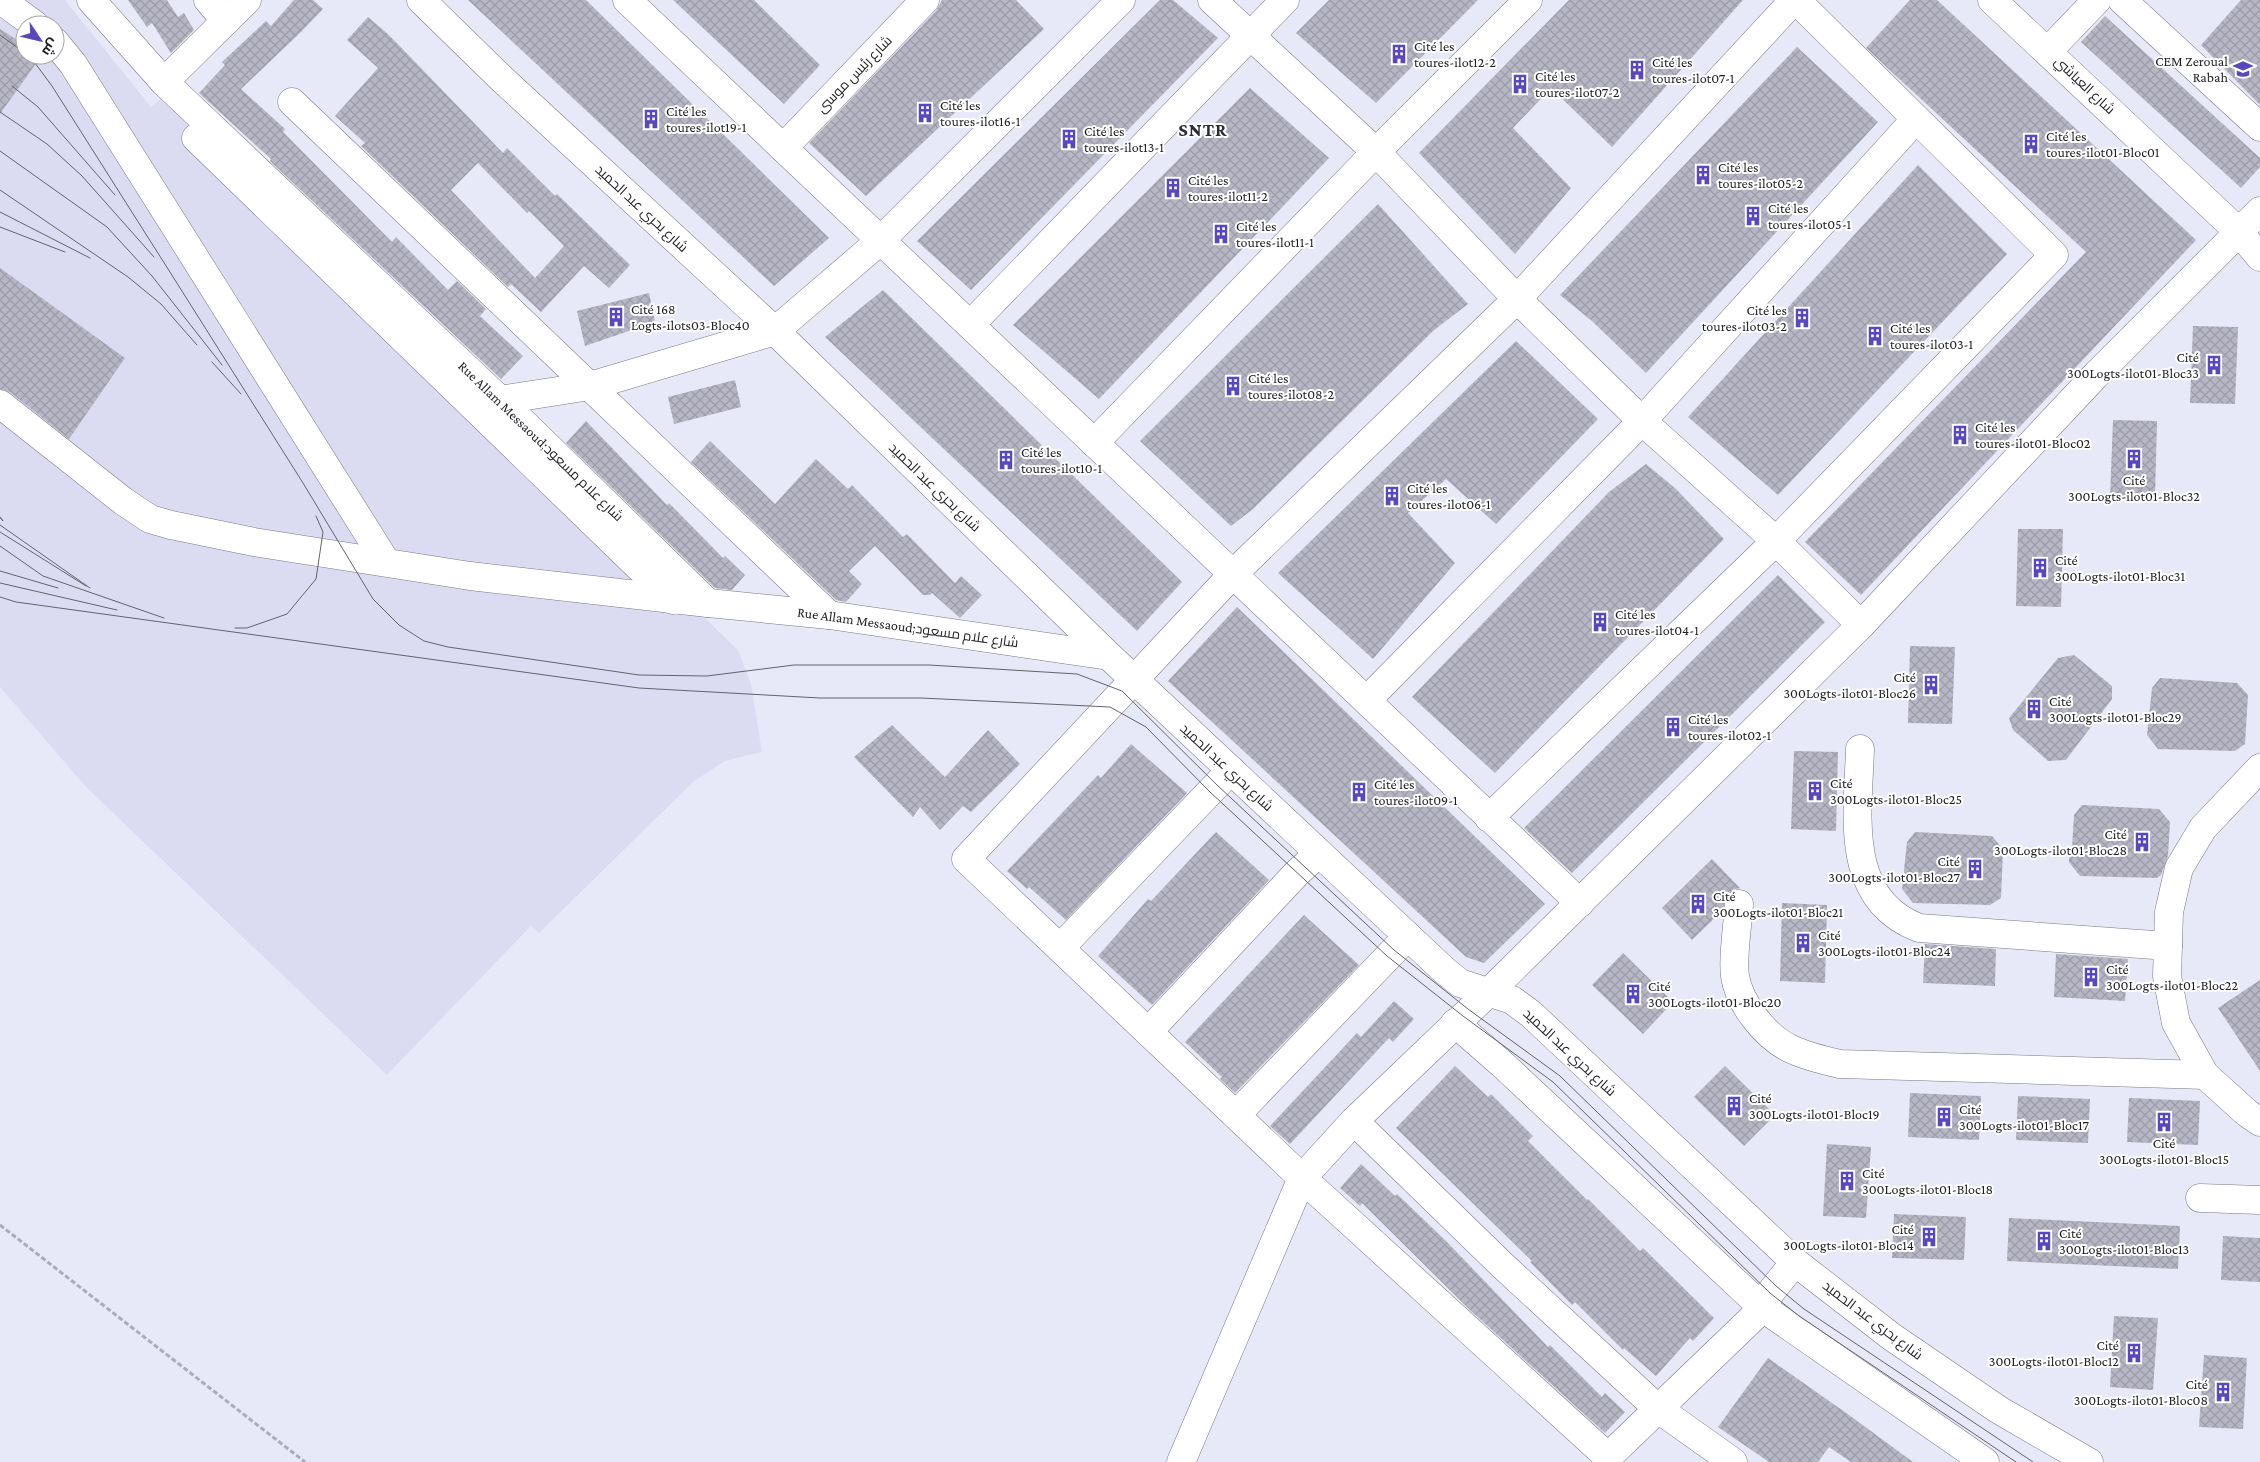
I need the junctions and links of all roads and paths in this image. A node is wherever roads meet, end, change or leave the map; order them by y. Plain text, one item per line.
1 (1, 0) edge
2 (90, 0) edge
3 (208, 0) edge
4 (247, 0) edge
5 (421, 0) edge
6 (626, 0) edge
7 (926, 0) edge
8 (1121, 0) edge
9 (1212, 0) edge
10 (1285, 0) edge
11 (1528, 0) edge
12 (1795, 0) edge
13 (1992, 0) edge
14 (2097, 0) edge
15 (2122, 0) edge
16 (21, 15) edge
17 (226, 21) junction
18 (1250, 36) junction
19 (2048, 51) junction
20 (65, 54) edge
21 (164, 82) junction
22 (292, 102) dead end
23 (168, 111) dead end
24 (1915, 120) junction
25 (2260, 127) edge
26 (783, 148) junction
27 (1376, 152) junction
28 (2260, 211) edge
29 (2239, 232) junction
30 (880, 241) junction
31 (2260, 257) edge
32 (1517, 299) junction
33 (970, 325) junction
34 (775, 331) junction
35 (590, 386) junction
36 (500, 400) junction
37 (0, 404) edge
38 (1642, 421) junction
39 (1094, 443) junction
40 (1776, 540) junction
41 (386, 562) junction
42 (1233, 574) junction
43 (672, 600) junction
44 (708, 603) junction
45 (830, 615) junction
46 (1861, 625) junction
47 (1109, 656) junction
48 (1134, 680) junction
49 (1367, 700) junction
50 (1860, 749) dead end
51 (2260, 768) edge
52 (1230, 770) junction
53 (1489, 818) junction
54 (1319, 853) junction
55 (1580, 902) junction
56 (1739, 904) dead end
57 (1408, 936) junction
58 (2168, 946) junction
59 (1060, 948) junction
60 (1490, 991) junction
61 (1455, 1023) junction
62 (1148, 1032) junction
63 (2205, 1075) junction
64 (1236, 1116) junction
65 (1354, 1121) junction
66 (2260, 1122) edge
67 (1302, 1178) junction
68 (2200, 1198) dead end
69 (2260, 1200) edge
70 (0, 1225) edge
71 (1795, 1262) junction
72 (1763, 1308) junction
73 (1657, 1408) junction
74 (305, 1462) edge
75 (1180, 1462) edge
76 (1733, 1462) edge
77 (1985, 1462) edge
78 (2089, 1462) edge

1 - 16 street
2 - 21 street, Rue Allam Messaoud;شارع علام مسعود
3 - 17 street
4 - 17 street
5 - 34 street, شارع بحري عبد الحميد
6 - 26 street
7 - 26 street, شارع رئيس موسى
8 - 30 street
9 - 18 street
10 - 18 street
11 - 27 street
12 - 24 street
12 - 32 street
13 - 19 street, شارع العياشي
14 - 19 street
15 - 25 street
17 - 21 street
18 - 27 street
18 - 33 street
19 - 29 street, شارع العياشي
20 - 41 street
21 - 36 street, Rue Allam Messaoud;شارع علام مسعود
22 - 35 street
23 - 43 street
24 - 38 street
24 - 40 street
26 - 30 street
27 - 32 street
27 - 39 street
28 - 29 street
29 - 31 street, شارع العياشي
29 - 46 street
30 - 33 street
30 - 34 street
32 - 38 street
32 - 42 street
33 - 39 street
34 - 35 street
34 - 47 street, شارع بحري عبد الحميد
35 - 36 street
35 - 45 street
36 - 44 street, Rue Allam Messaoud;شارع علام مسعود
37 - 41 street
38 - 40 street
38 - 49 street
39 - 42 street
40 - 46 street
40 - 53 street
41 - 43 street
42 - 48 street
42 - 49 street
43 - 44 street
44 - 45 street, Rue Allam Messaoud;شارع علام مسعود
45 - 47 street, Rue Allam Messaoud;شارع علام مسعود
46 - 55 street
47 - 48 street, شارع بحري عبد الحميد
48 - 52 street, شارع بحري عبد الحميد
48 - 59 street
49 - 53 street
50 - 58 street
51 - 58 street
52 - 54 street, شارع بحري عبد الحميد
52 - 59 street
53 - 55 street
54 - 57 street, شارع بحري عبد الحميد
54 - 62 street
55 - 60 street
56 - 63 street
57 - 60 street, شارع بحري عبد الحميد
57 - 64 street
58 - 63 street
59 - 62 street
60 - 61 street
60 - 71 street, شارع بحري عبد الحميد
61 - 65 street
61 - 72 street
62 - 64 street
63 - 66 street
64 - 67 street
65 - 67 street
65 - 73 street
67 - 73 street
67 - 75 street
68 - 69 street
70 - 74 path
71 - 72 street
71 - 78 street, شارع بحري عبد الحميد
72 - 73 street
72 - 77 street
73 - 76 street

